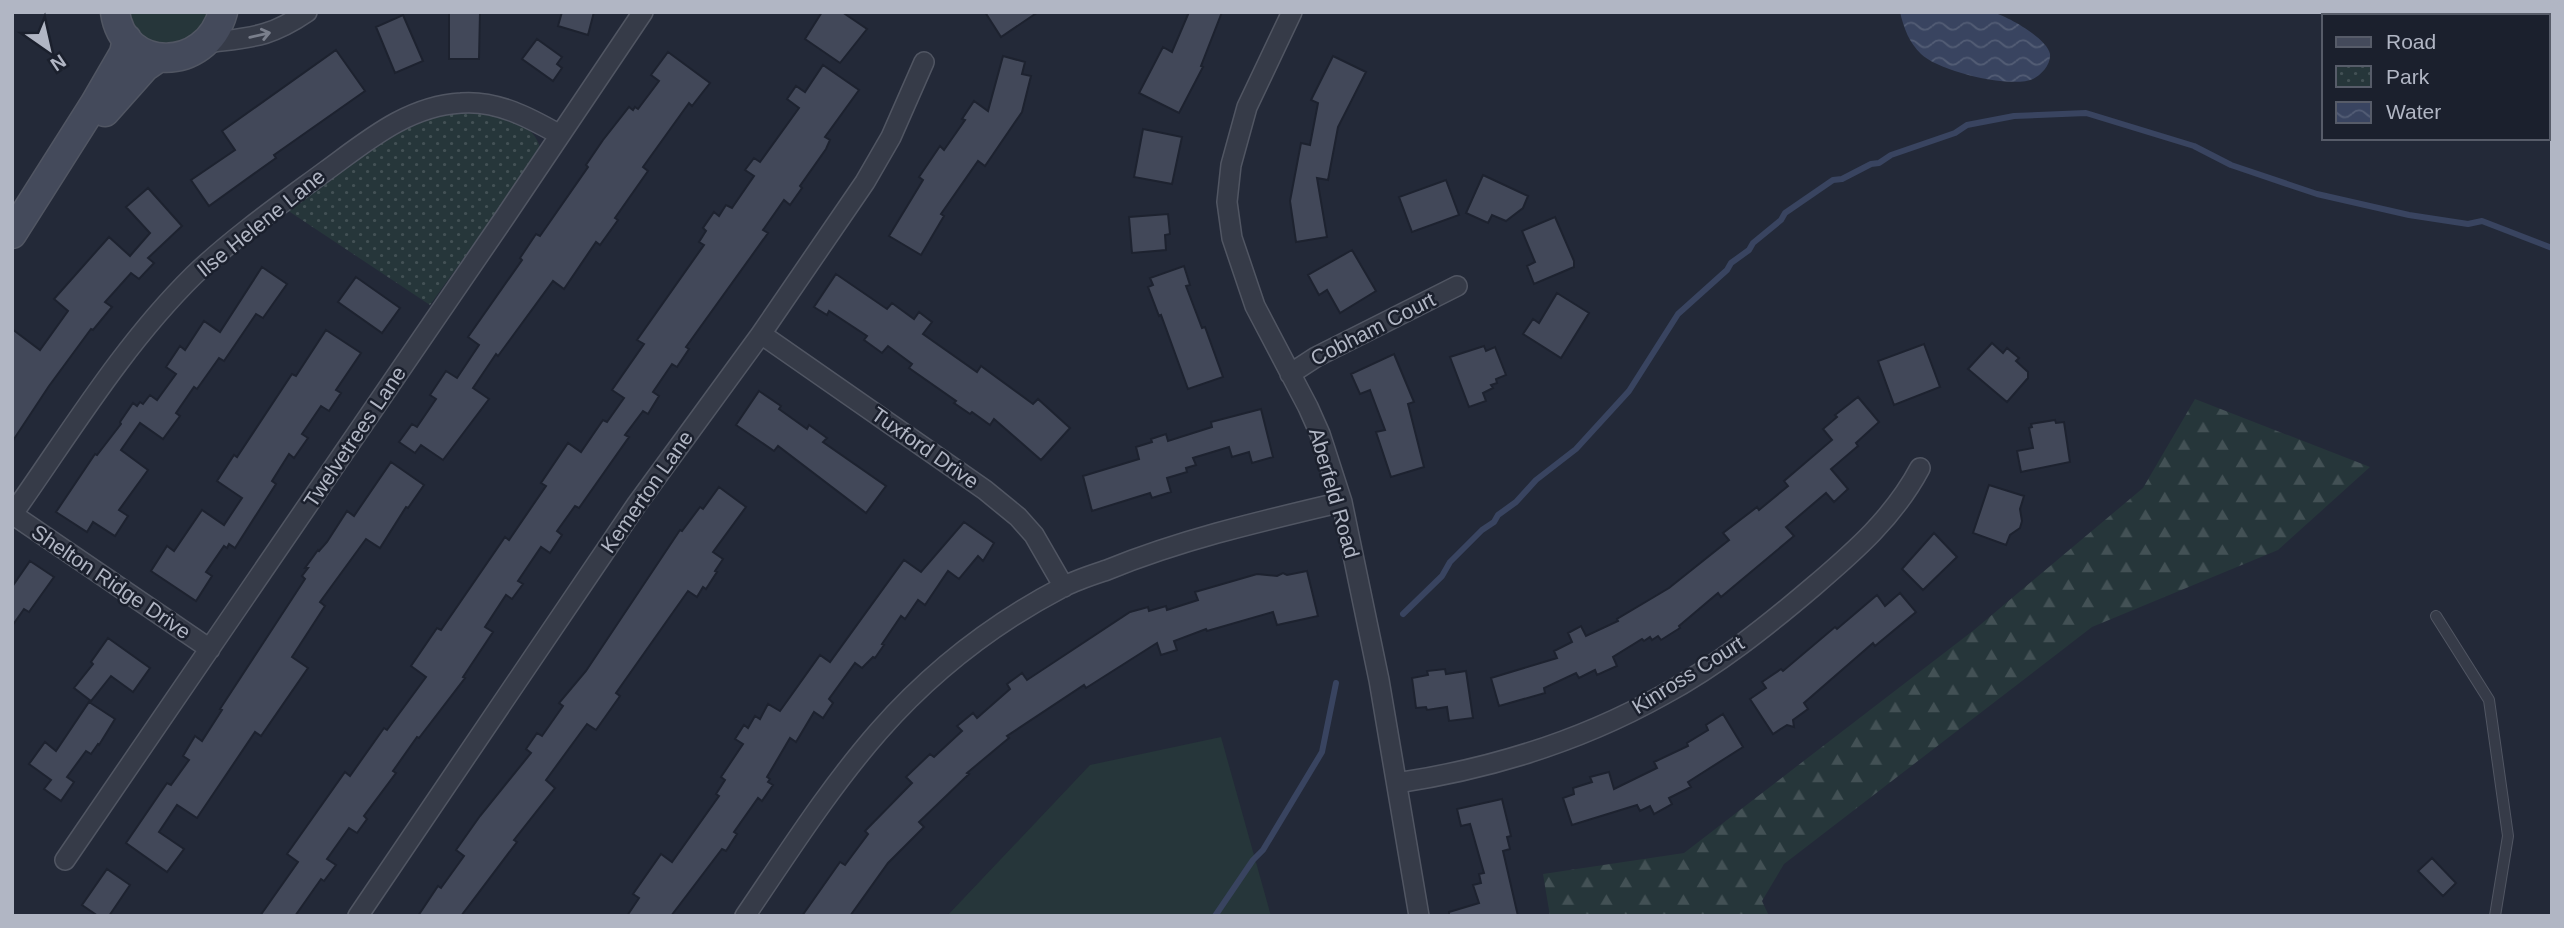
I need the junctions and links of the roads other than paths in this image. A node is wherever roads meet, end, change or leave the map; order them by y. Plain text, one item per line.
1 (115, 12) edge
2 (223, 12) edge
3 (307, 12) edge
4 (643, 12) edge
5 (1293, 12) edge
6 (127, 39) junction
7 (207, 43) junction
8 (158, 58) junction
9 (924, 62) dead end
10 (560, 135) junction
11 (57, 167) junction
12 (12, 234) edge
13 (1457, 286) dead end
14 (761, 334) junction
15 (1290, 374) junction
16 (1920, 468) dead end
17 (1342, 502) junction
18 (12, 515) edge
19 (1064, 587) junction
20 (2436, 616) dead end
21 (210, 649) junction
22 (1396, 783) junction
23 (65, 860) dead end
24 (358, 916) edge
25 (745, 916) edge
26 (1419, 916) edge
27 (2495, 916) edge

1 - 6 main road
2 - 7 main road
7 -> 3 street
4 - 10 street, Twelvetrees Lane
5 - 15 street, Aberfeld Road
6 - 8 main road
6 - 11 main road
7 - 8 main road
8 - 11 main road
9 - 14 street, Kemerton Lane
10 - 18 street, Ilse Helene Lane
10 - 21 street, Twelvetrees Lane
11 - 12 main road
13 - 15 street, Cobham Court
14 - 19 street, Tuxford Drive
14 - 24 street, Kemerton Lane
15 - 17 street, Aberfeld Road
16 - 22 street, Kinross Court
17 - 19 street
17 - 22 street, Aberfeld Road
18 - 21 street, Shelton Ridge Drive
19 - 25 street
20 - 27 lane
21 - 23 street, Twelvetrees Lane
22 - 26 street, Aberfeld Road

